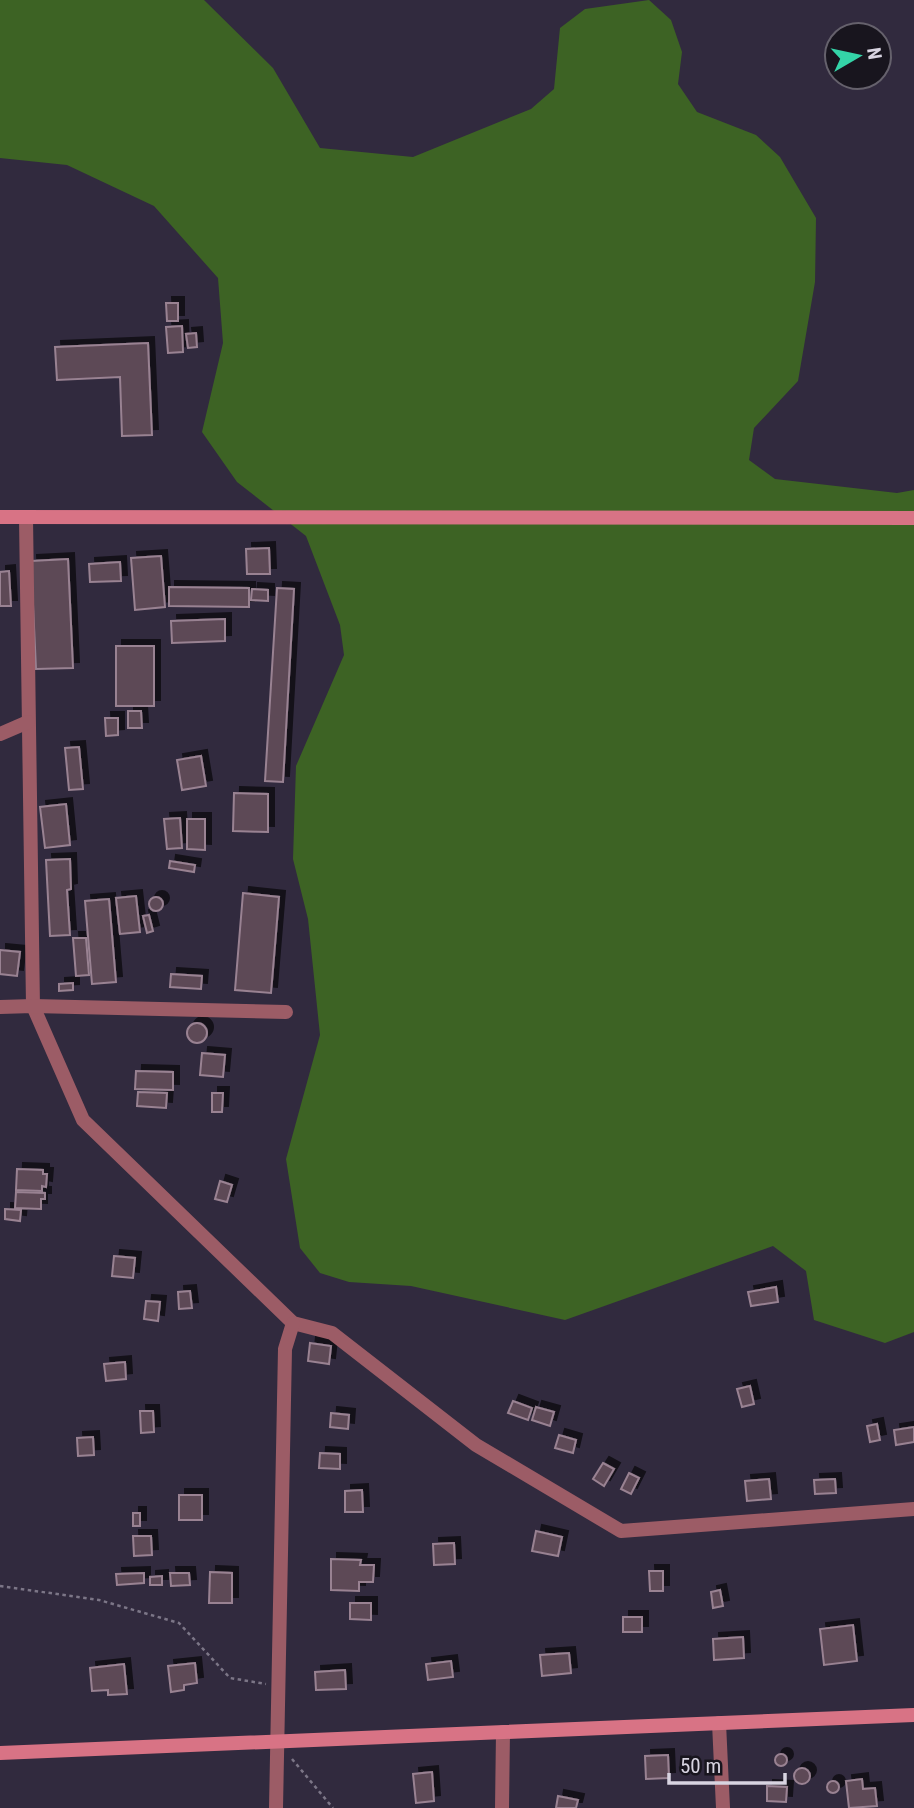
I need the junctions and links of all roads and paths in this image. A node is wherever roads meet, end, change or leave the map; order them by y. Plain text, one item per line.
1 (0, 517) edge
2 (26, 518) junction
3 (914, 518) edge
4 (29, 722) junction
5 (0, 734) edge
6 (33, 1006) junction
7 (0, 1007) edge
8 (286, 1012) dead end
9 (293, 1323) junction
10 (914, 1509) edge
11 (0, 1586) edge
12 (278, 1686) junction
13 (914, 1715) edge
14 (719, 1723) junction
15 (503, 1732) junction
16 (277, 1740) junction
17 (0, 1753) edge
18 (275, 1808) edge
19 (333, 1808) edge
20 (502, 1808) edge
21 (723, 1808) edge

1 - 2 street
2 - 3 street
2 - 4 street
4 - 5 street
4 - 6 street
6 - 7 street
6 - 8 street
6 - 9 street
9 - 10 street
9 - 12 street
11 - 12 path
12 - 16 street
13 - 14 street
14 - 15 street
14 - 21 street
15 - 16 street
15 - 20 street
16 - 17 street
16 - 18 street
16 - 19 path

